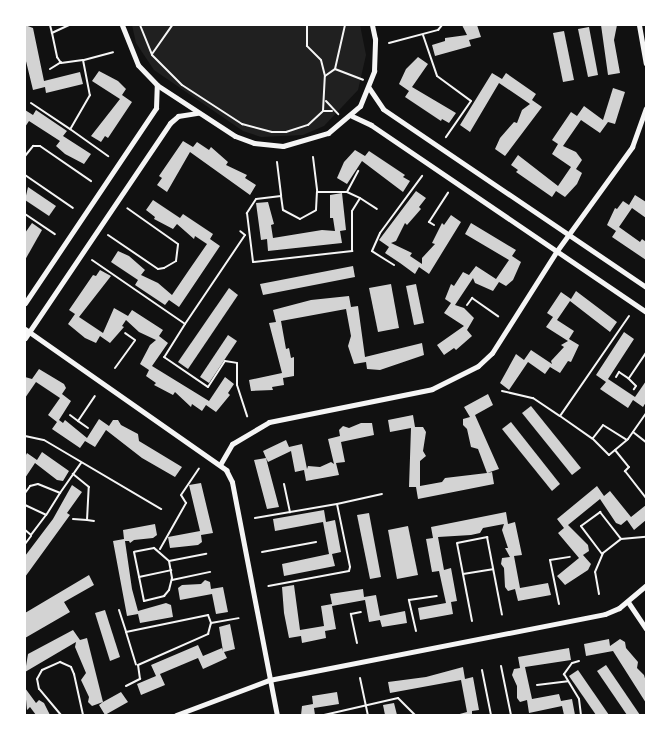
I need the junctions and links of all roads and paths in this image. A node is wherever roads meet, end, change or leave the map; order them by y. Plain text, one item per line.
1 (50, 25) edge
2 (69, 25) edge
3 (122, 25) edge
4 (140, 25) edge
5 (172, 25) edge
6 (307, 25) edge
7 (345, 25) edge
8 (372, 25) edge
9 (442, 25) edge
10 (639, 25) edge
11 (52, 33) junction
12 (423, 35) junction
13 (389, 43) dead end
14 (113, 52) dead end
15 (152, 55) junction
16 (83, 60) junction
17 (61, 62) junction
18 (646, 63) edge
19 (50, 69) dead end
20 (335, 69) junction
21 (325, 76) junction
22 (157, 85) junction
23 (369, 85) junction
24 (326, 100) junction
25 (31, 104) dead end
26 (646, 108) edge
27 (323, 111) junction
28 (332, 111) junction
29 (198, 112) junction
30 (352, 116) junction
31 (346, 120) junction
32 (70, 129) junction
33 (446, 137) dead end
34 (25, 156) edge
35 (108, 156) dead end
36 (313, 157) dead end
37 (277, 162) dead end
38 (358, 171) dead end
39 (25, 175) edge
40 (422, 176) dead end
41 (91, 181) dead end
42 (317, 192) junction
43 (346, 192) junction
44 (448, 193) dead end
45 (281, 196) junction
46 (360, 198) junction
47 (73, 208) dead end
48 (127, 208) dead end
49 (377, 209) dead end
50 (25, 214) edge
51 (434, 225) dead end
52 (240, 231) dead end
53 (249, 232) junction
54 (55, 234) dead end
55 (569, 234) junction
56 (108, 235) dead end
57 (245, 235) junction
58 (556, 252) junction
59 (92, 260) dead end
60 (394, 265) dead end
61 (646, 287) edge
62 (25, 303) edge
63 (467, 305) dead end
64 (646, 312) edge
65 (498, 316) dead end
66 (629, 316) dead end
67 (185, 324) junction
68 (27, 330) edge
69 (125, 333) dead end
70 (25, 338) edge
71 (646, 353) edge
72 (115, 368) dead end
73 (616, 376) dead end
74 (628, 378) junction
75 (634, 389) dead end
76 (502, 391) dead end
77 (95, 396) dead end
78 (646, 413) edge
79 (70, 415) dead end
80 (247, 416) dead end
81 (560, 416) junction
82 (78, 421) junction
83 (88, 428) dead end
84 (633, 432) junction
85 (25, 436) edge
86 (592, 438) junction
87 (627, 440) junction
88 (646, 442) edge
89 (615, 450) junction
90 (81, 463) junction
91 (221, 463) junction
92 (199, 468) dead end
93 (73, 474) junction
94 (284, 484) dead end
95 (25, 493) edge
96 (60, 493) junction
97 (382, 494) dead end
98 (646, 498) edge
99 (25, 504) edge
100 (337, 504) junction
101 (161, 509) dead end
102 (290, 512) junction
103 (46, 515) junction
104 (255, 518) dead end
105 (73, 519) dead end
106 (87, 520) junction
107 (94, 522) dead end
108 (25, 530) edge
109 (31, 535) junction
110 (646, 537) edge
111 (621, 539) junction
112 (316, 542) dead end
113 (25, 544) edge
114 (159, 550) junction
115 (262, 552) dead end
116 (206, 554) dead end
117 (602, 554) junction
118 (570, 557) dead end
119 (170, 561) junction
120 (493, 569) junction
121 (171, 570) junction
122 (210, 572) dead end
123 (463, 574) junction
124 (139, 577) junction
125 (172, 580) junction
126 (646, 585) edge
127 (268, 586) dead end
128 (599, 594) dead end
129 (437, 596) dead end
130 (628, 602) junction
131 (559, 604) dead end
132 (119, 610) dead end
133 (361, 612) dead end
134 (502, 615) dead end
135 (239, 618) dead end
136 (472, 621) dead end
137 (210, 623) junction
138 (646, 629) edge
139 (126, 632) junction
140 (416, 632) dead end
141 (357, 643) dead end
142 (579, 661) dead end
143 (501, 666) dead end
144 (137, 668) junction
145 (482, 670) dead end
146 (360, 678) dead end
147 (269, 680) junction
148 (568, 681) junction
149 (537, 685) dead end
150 (126, 686) dead end
151 (366, 705) junction
152 (61, 715) edge
153 (84, 715) edge
154 (176, 715) edge
155 (277, 715) edge
156 (324, 715) edge
157 (368, 715) edge
158 (415, 715) edge
159 (491, 715) edge
160 (511, 715) edge
161 (581, 715) edge

1 - 11 path
2 - 11 path
3 - 22 street
4 - 15 path
5 - 15 path
6 - 21 path
7 - 20 path
8 - 23 street
9 - 12 path
10 - 18 street
11 - 17 path
12 - 13 path
12 - 33 path
14 - 16 path
15 - 27 path
16 - 17 path
16 - 32 path
17 - 19 path
20 - 21 path
20 - 23 path
21 - 24 path
22 - 29 street
22 - 62 street
23 - 30 street
23 - 55 street
24 - 27 path
24 - 28 path
25 - 32 path
26 - 55 street
27 - 28 path
28 - 31 path
29 - 31 street
29 - 68 street
30 - 31 street
30 - 58 street
32 - 35 path
34 - 41 path
36 - 42 path
37 - 45 path
38 - 43 path
39 - 47 path
40 - 60 path
42 - 43 path
42 - 45 path
43 - 46 path
44 - 51 path
45 - 53 path
46 - 49 path
46 - 53 path
48 - 56 path
50 - 54 path
52 - 57 path
53 - 57 path
55 - 58 street
55 - 61 street
57 - 67 path
58 - 64 street
58 - 91 street
59 - 67 path
63 - 65 path
66 - 81 path
67 - 80 path
68 - 70 street
68 - 91 street
69 - 72 path
71 - 74 path
73 - 74 path
74 - 75 path
76 - 81 path
77 - 82 path
78 - 84 path
79 - 82 path
81 - 86 path
82 - 83 path
84 - 87 path
84 - 88 path
85 - 90 path
86 - 87 path
86 - 89 path
87 - 89 path
89 - 98 path
90 - 93 path
90 - 101 path
91 - 147 street
92 - 114 path
93 - 96 path
93 - 106 path
94 - 102 path
95 - 96 path
96 - 103 path
97 - 100 path
99 - 103 path
100 - 102 path
100 - 127 path
102 - 104 path
103 - 109 path
105 - 106 path
106 - 107 path
108 - 109 path
109 - 113 path
110 - 111 path
111 - 117 path
111 - 117 path
112 - 115 path
114 - 119 path
114 - 124 path
116 - 119 path
117 - 128 path
118 - 131 path
119 - 121 path
120 - 123 path
120 - 123 path
120 - 134 path
121 - 124 path
121 - 125 path
122 - 125 path
123 - 136 path
124 - 125 path
126 - 130 street
129 - 140 path
130 - 138 street
130 - 147 street
132 - 139 path
133 - 141 path
135 - 137 path
137 - 139 path
137 - 144 path
139 - 144 path
142 - 148 path
143 - 160 path
144 - 150 path
145 - 159 path
146 - 151 path
147 - 154 street
147 - 155 street
148 - 149 path
148 - 161 path
151 - 156 path
151 - 157 path
151 - 158 path
152 - 153 path

